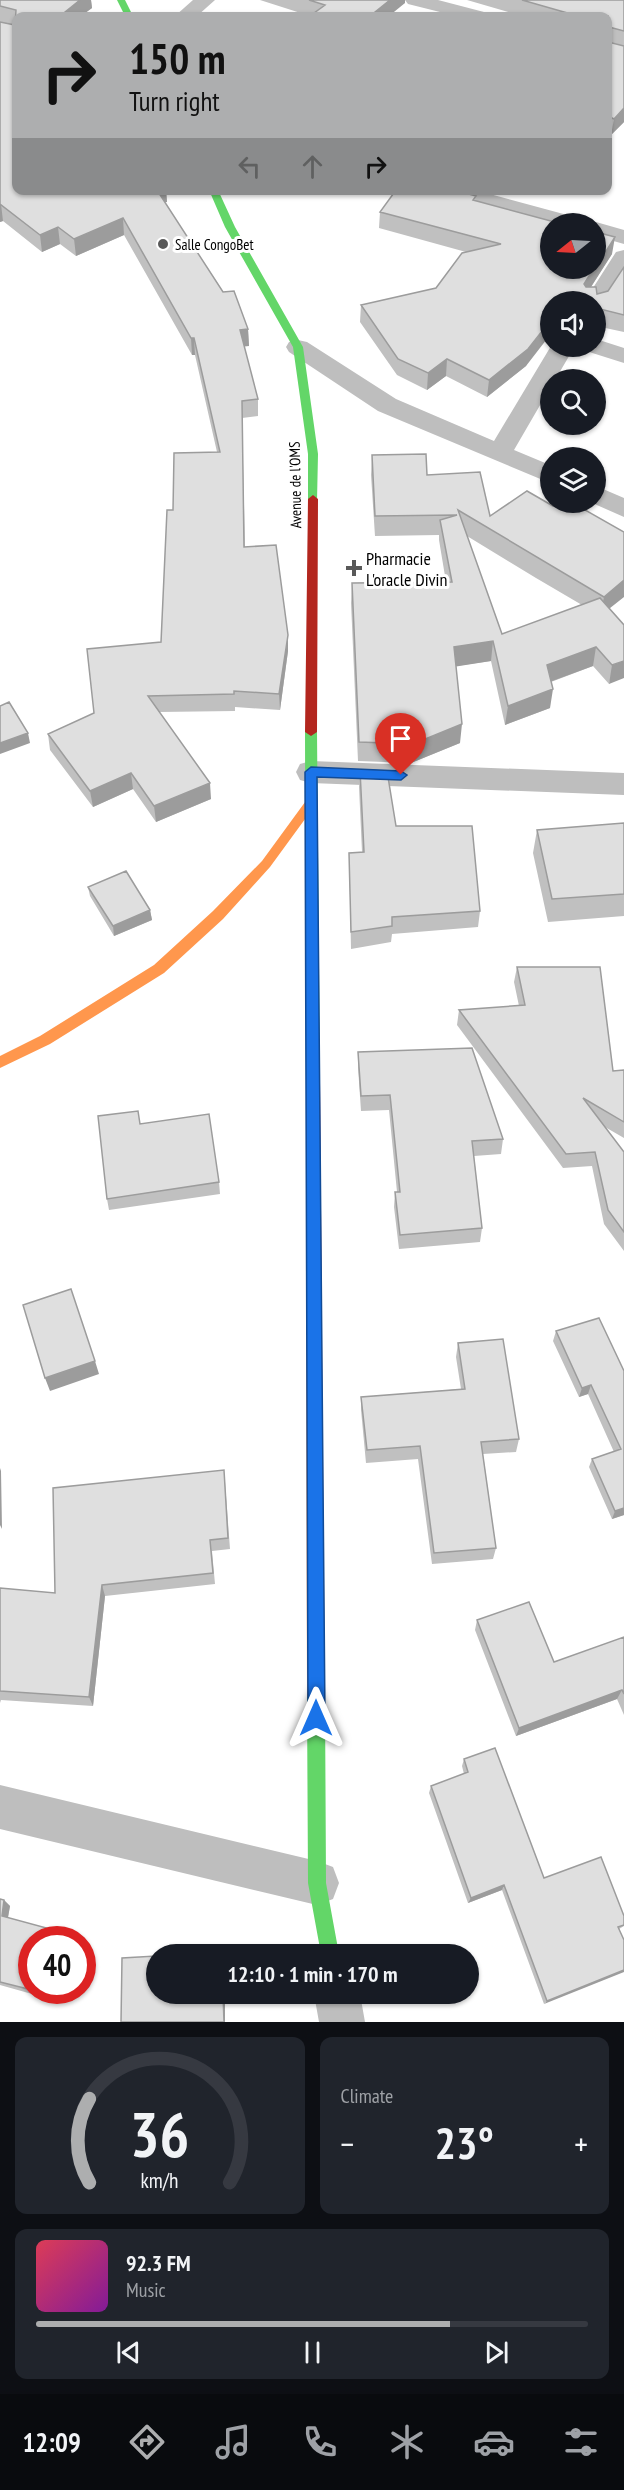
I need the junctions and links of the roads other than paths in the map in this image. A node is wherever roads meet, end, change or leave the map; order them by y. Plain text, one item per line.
1 (205, 0) edge
2 (415, 0) edge
3 (190, 12) edge
4 (462, 12) edge
5 (215, 195) edge
6 (467, 195) edge
7 (540, 215) edge
8 (606, 232) edge
9 (624, 237) edge
10 (624, 257) edge
11 (603, 291) edge
12 (298, 347) junction
13 (606, 350) edge
14 (624, 356) edge
15 (556, 357) edge
16 (500, 452) junction
17 (540, 470) edge
18 (606, 500) edge
19 (624, 508) edge
20 (624, 784) edge
21 (312, 786) junction
22 (0, 1062) edge
23 (0, 1807) edge
24 (317, 1883) junction
25 (328, 1944) edge
26 (339, 2004) edge
27 (342, 2022) edge

1 - 3 street
2 - 4 street
5 - 12 street, Avenue de l'OMS
6 - 7 street
8 - 9 street
10 - 11 street
12 - 16 street
12 - 21 street, Avenue de l'OMS
13 - 14 street
15 - 16 street
16 - 17 street
18 - 19 street
20 - 21 street
21 - 22 street
21 - 24 street, Avenue de l'OMS
23 - 24 street
24 - 25 street, Avenue de l'OMS
26 - 27 street

